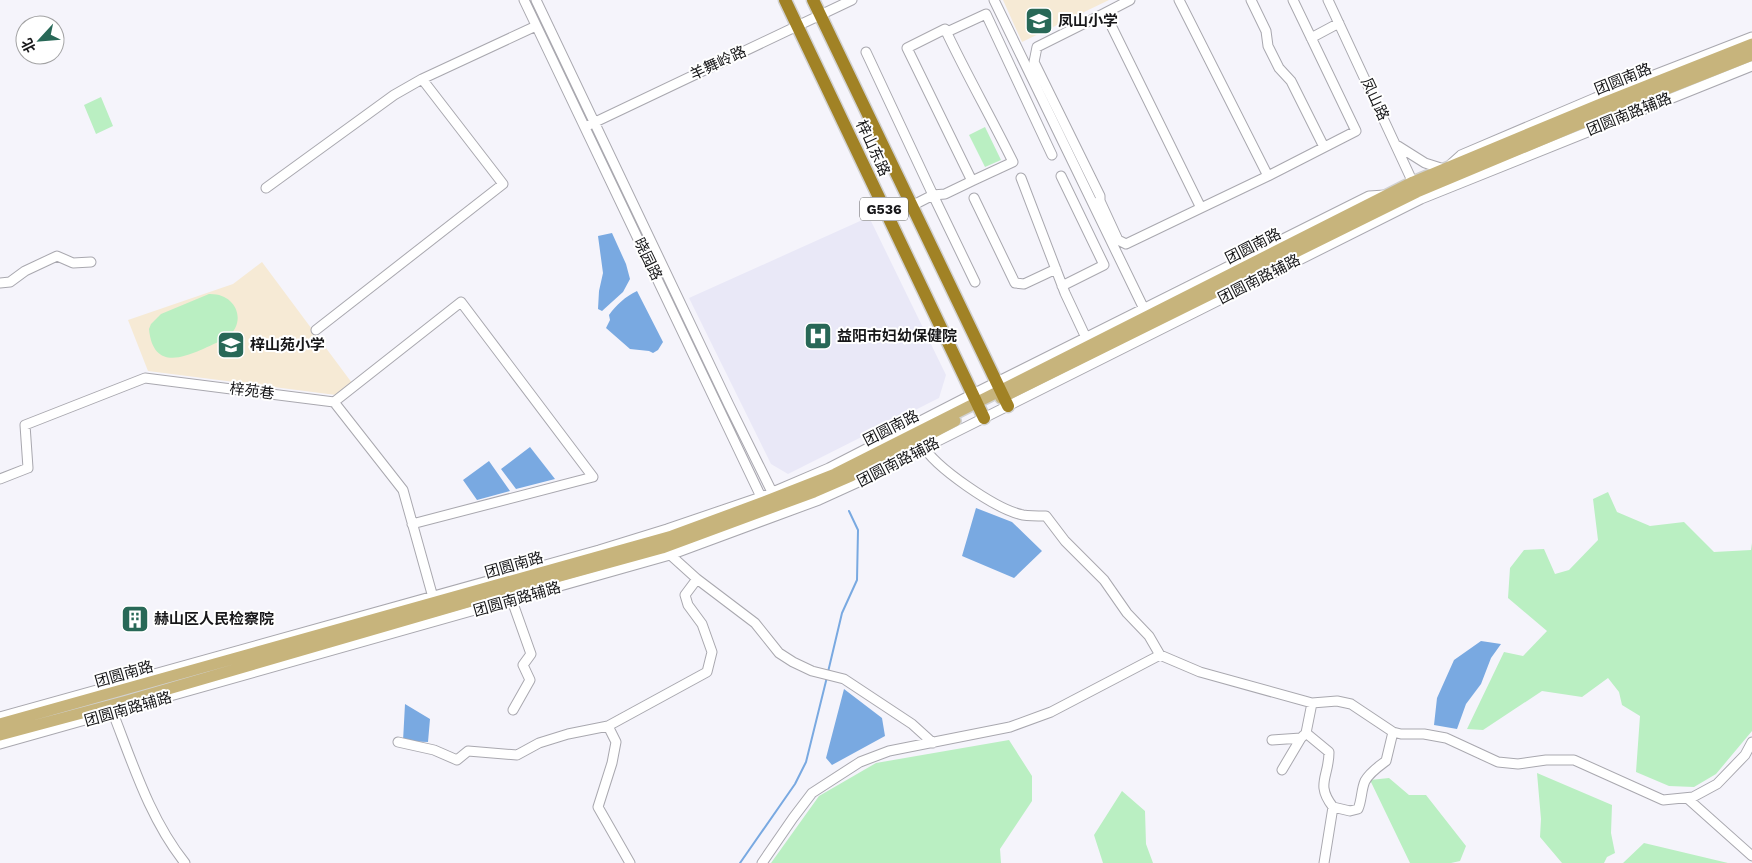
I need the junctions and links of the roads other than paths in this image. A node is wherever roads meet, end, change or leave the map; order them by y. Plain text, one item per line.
1 (524, 0) edge
2 (536, 0) edge
3 (784, 0) edge
4 (813, 0) edge
5 (852, 0) edge
6 (994, 0) edge
7 (1130, 0) edge
8 (1179, 0) edge
9 (1251, 0) edge
10 (1293, 0) edge
11 (1328, 0) edge
12 (1105, 13) junction
13 (820, 15) junction
14 (1339, 23) junction
15 (536, 26) junction
16 (797, 26) junction
17 (947, 32) junction
18 (1752, 37) edge
19 (1311, 38) junction
20 (1752, 44) edge
21 (866, 52) dead end
22 (1752, 55) edge
23 (1752, 66) edge
24 (422, 79) junction
25 (594, 122) junction
26 (585, 127) junction
27 (1396, 144) junction
28 (1324, 147) junction
29 (1052, 155) dead end
30 (1446, 168) junction
31 (1062, 176) dead end
32 (1268, 176) junction
33 (1021, 178) dead end
34 (972, 181) junction
35 (266, 188) dead end
36 (1417, 191) junction
37 (934, 195) junction
38 (974, 198) dead end
39 (912, 206) junction
40 (1200, 208) junction
41 (888, 218) junction
42 (91, 262) dead end
43 (1056, 269) junction
44 (975, 282) dead end
45 (0, 283) edge
46 (1062, 286) junction
47 (1146, 312) junction
48 (316, 330) dead end
49 (1088, 341) junction
50 (1002, 393) junction
51 (334, 402) junction
52 (978, 405) junction
53 (922, 444) junction
54 (848, 467) junction
55 (828, 468) junction
56 (0, 479) edge
57 (771, 505) junction
58 (412, 524) junction
59 (666, 551) junction
60 (697, 579) junction
61 (510, 595) junction
62 (434, 599) junction
63 (1160, 655) junction
64 (109, 704) junction
65 (1312, 704) junction
66 (513, 710) dead end
67 (0, 717) edge
68 (0, 724) edge
69 (608, 726) junction
70 (1394, 732) junction
71 (0, 735) edge
72 (1304, 736) junction
73 (1272, 740) dead end
74 (398, 742) dead end
75 (1752, 742) edge
76 (933, 743) junction
77 (0, 744) edge
78 (1282, 770) dead end
79 (1687, 798) junction
80 (1333, 808) junction
81 (1752, 856) edge
82 (185, 863) edge
83 (630, 863) edge
84 (762, 863) edge
85 (1324, 863) edge

1 - 15 street, 晓园路
2 - 25 street, 晓园路
3 - 16 highway, 梓山东路 / G536
4 - 13 highway, 梓山东路 / G536
5 - 13 street, 羊舞岭路
6 - 47 street
7 - 12 street
8 - 32 street
9 - 28 street
10 - 19 street
11 - 14 street, 凤山路
12 - 40 street
12 - 40 street
13 - 16 street, 羊舞岭路
13 - 39 highway, 梓山东路 / G536
14 - 19 street
14 - 27 street, 凤山路
15 - 24 street
15 - 26 street, 晓园路
16 - 25 street, 羊舞岭路
16 - 41 highway, 梓山东路 / G536
17 - 29 street
17 - 34 street
17 - 34 street
18 - 30 street, 团圆南路辅路
19 - 28 street
20 - 30 main road, 团圆南路
21 - 37 street
22 - 36 main road, 团圆南路
23 - 36 street, 团圆南路辅路
24 - 35 street
24 - 48 street
25 - 26 street, 羊舞岭路
25 - 57 street, 晓园路
26 - 57 street, 晓园路
27 - 30 street
27 - 36 street, 凤山路
28 - 32 street
30 - 36 main road, 团圆南路
31 - 46 street
32 - 40 street
33 - 43 street
34 - 37 street
36 - 47 main road, 团圆南路
36 - 50 main road, 团圆南路
37 - 39 street
37 - 44 street
38 - 43 street
39 - 41 street
39 - 50 highway, 梓山东路 / G536
41 - 52 highway, 梓山东路 / G536
42 - 45 street
43 - 46 street
46 - 49 street
47 - 49 main road, 团圆南路
49 - 50 main road, 团圆南路
50 - 52 main road, 团圆南路
50 - 52 street, 团圆南路辅路
51 - 56 street, 梓苑巷
51 - 58 street
51 - 58 street
52 - 53 main road, 团圆南路
52 - 54 main road, 团圆南路
52 - 55 street, 团圆南路辅路
53 - 57 main road, 团圆南路
53 - 63 street
54 - 55 main road
54 - 57 main road, 团圆南路
55 - 57 street, 团圆南路辅路
57 - 59 main road, 团圆南路
57 - 62 main road, 团圆南路
58 - 62 street
59 - 60 street
59 - 61 main road, 团圆南路
60 - 69 street
60 - 76 street
61 - 64 main road, 团圆南路
61 - 66 street
62 - 64 main road, 团圆南路
62 - 67 street, 团圆南路辅路
63 - 65 street
63 - 76 street
64 - 68 main road, 团圆南路
64 - 71 main road, 团圆南路
64 - 77 street, 团圆南路辅路
64 - 82 street
65 - 70 street
65 - 72 street
69 - 74 street
69 - 83 street
70 - 79 street
70 - 80 street
72 - 73 street
72 - 78 street
72 - 80 street
75 - 79 street
76 - 84 street
79 - 81 street
80 - 85 street

